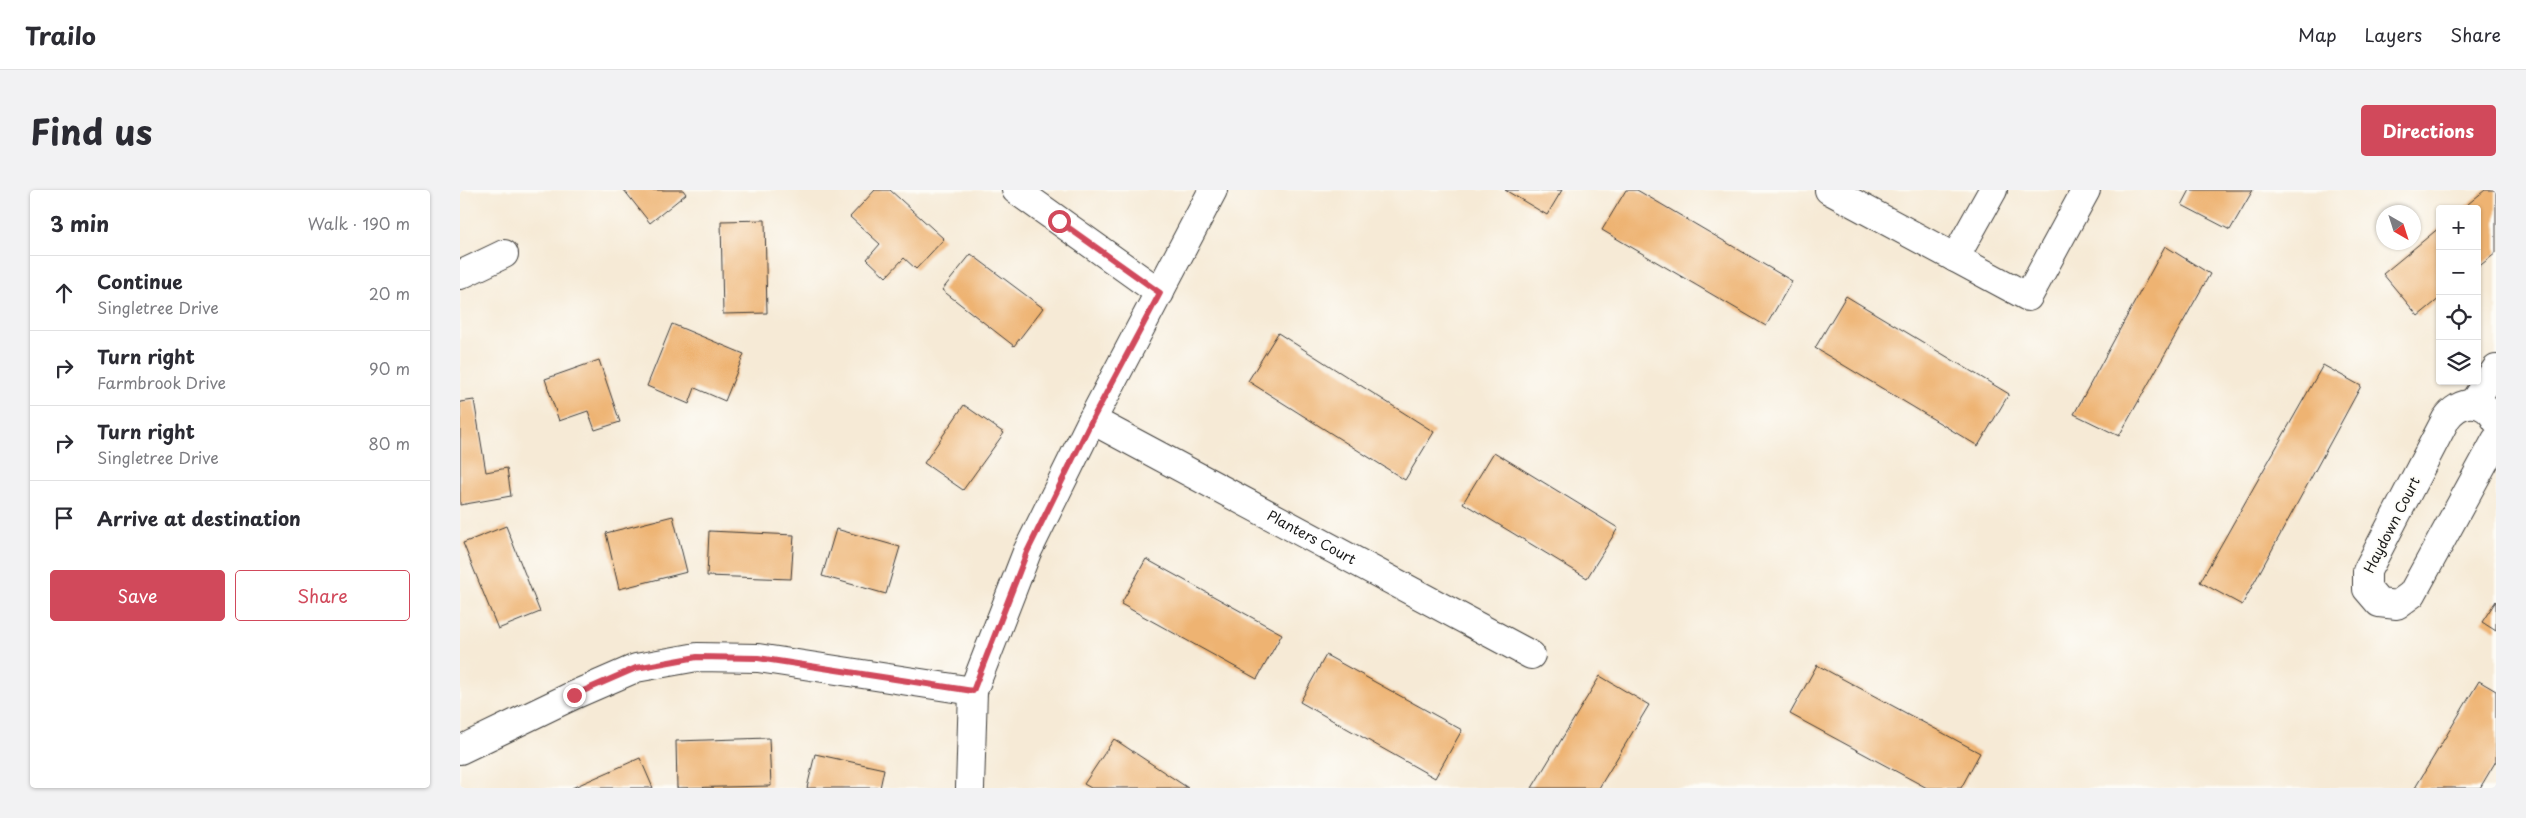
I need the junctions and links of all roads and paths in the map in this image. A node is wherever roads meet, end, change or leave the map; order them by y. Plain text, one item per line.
1 (1016, 190) edge
2 (1213, 190) edge
3 (1829, 190) edge
4 (1993, 190) edge
5 (2086, 190) edge
6 (504, 254) dead end
7 (1955, 258) junction
8 (460, 276) edge
9 (1160, 293) junction
10 (2496, 369) edge
11 (2473, 403) junction
12 (1092, 420) junction
13 (2496, 420) edge
14 (2496, 440) edge
15 (1531, 655) dead end
16 (973, 691) junction
17 (460, 749) edge
18 (970, 788) edge

1 - 9 street
2 - 9 street
3 - 7 street
4 - 7 street
5 - 7 street
6 - 8 street
9 - 12 street
10 - 11 street
11 - 13 street
11 - 14 street, Haydown Court
12 - 15 street, Planters Court
12 - 16 street
16 - 17 street
16 - 18 street

